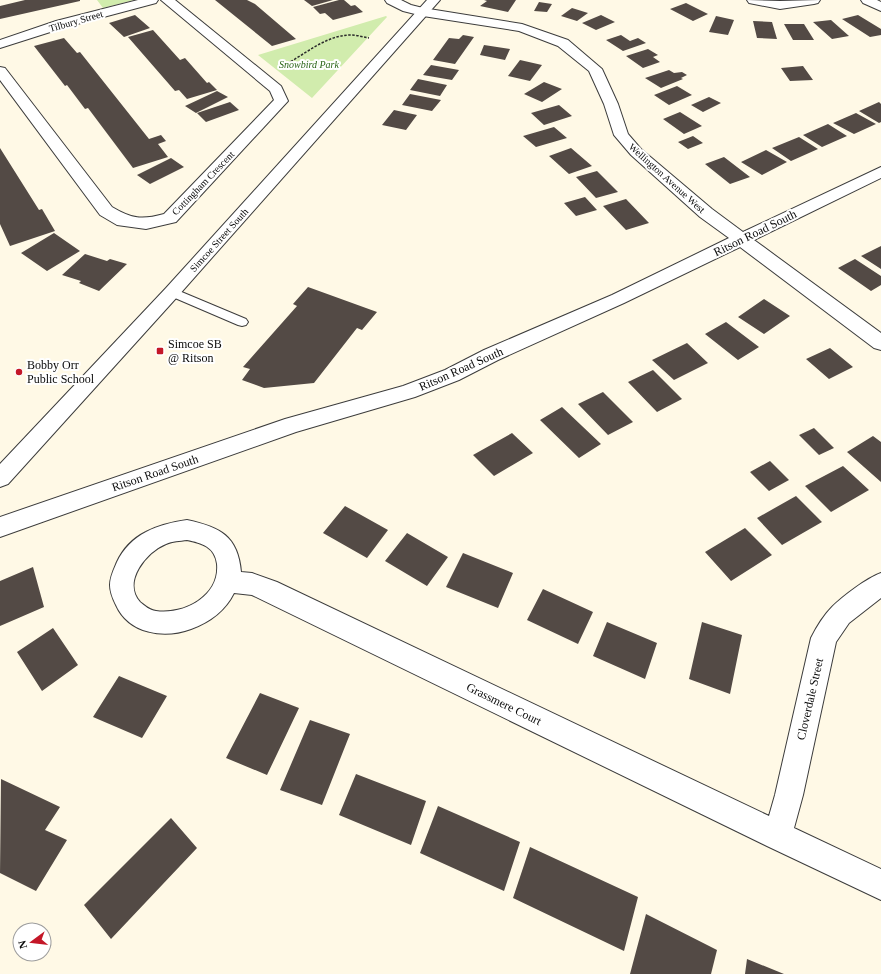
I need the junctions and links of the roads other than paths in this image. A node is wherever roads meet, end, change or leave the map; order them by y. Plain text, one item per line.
1 (152, 0) edge
2 (167, 0) edge
3 (390, 0) edge
4 (434, 0) edge
5 (753, 0) edge
6 (814, 0) edge
7 (866, 0) edge
8 (881, 7) edge
9 (423, 12) junction
10 (0, 44) edge
11 (0, 71) edge
12 (881, 172) edge
13 (741, 239) junction
14 (172, 292) junction
15 (242, 322) dead end
16 (881, 343) edge
17 (0, 478) edge
18 (0, 527) edge
19 (228, 582) junction
20 (881, 584) edge
21 (777, 836) junction
22 (881, 885) edge

1 - 10 street, Tilbury Street
2 - 11 street, Cottingham Crescent
3 - 9 street, Wellington Avenue West
4 - 9 street, Simcoe Street South
5 - 6 street
7 - 8 street
9 - 13 street, Wellington Avenue West
9 - 14 street, Simcoe Street South
12 - 13 street, Ritson Road South
13 - 16 street, Wellington Avenue West
13 - 18 street, Ritson Road South
14 - 15 lane
14 - 17 street, Simcoe Street South
19 - 19 street
19 - 21 street, Grassmere Court
20 - 21 street, Cloverdale Street
21 - 22 street, Grassmere Court

